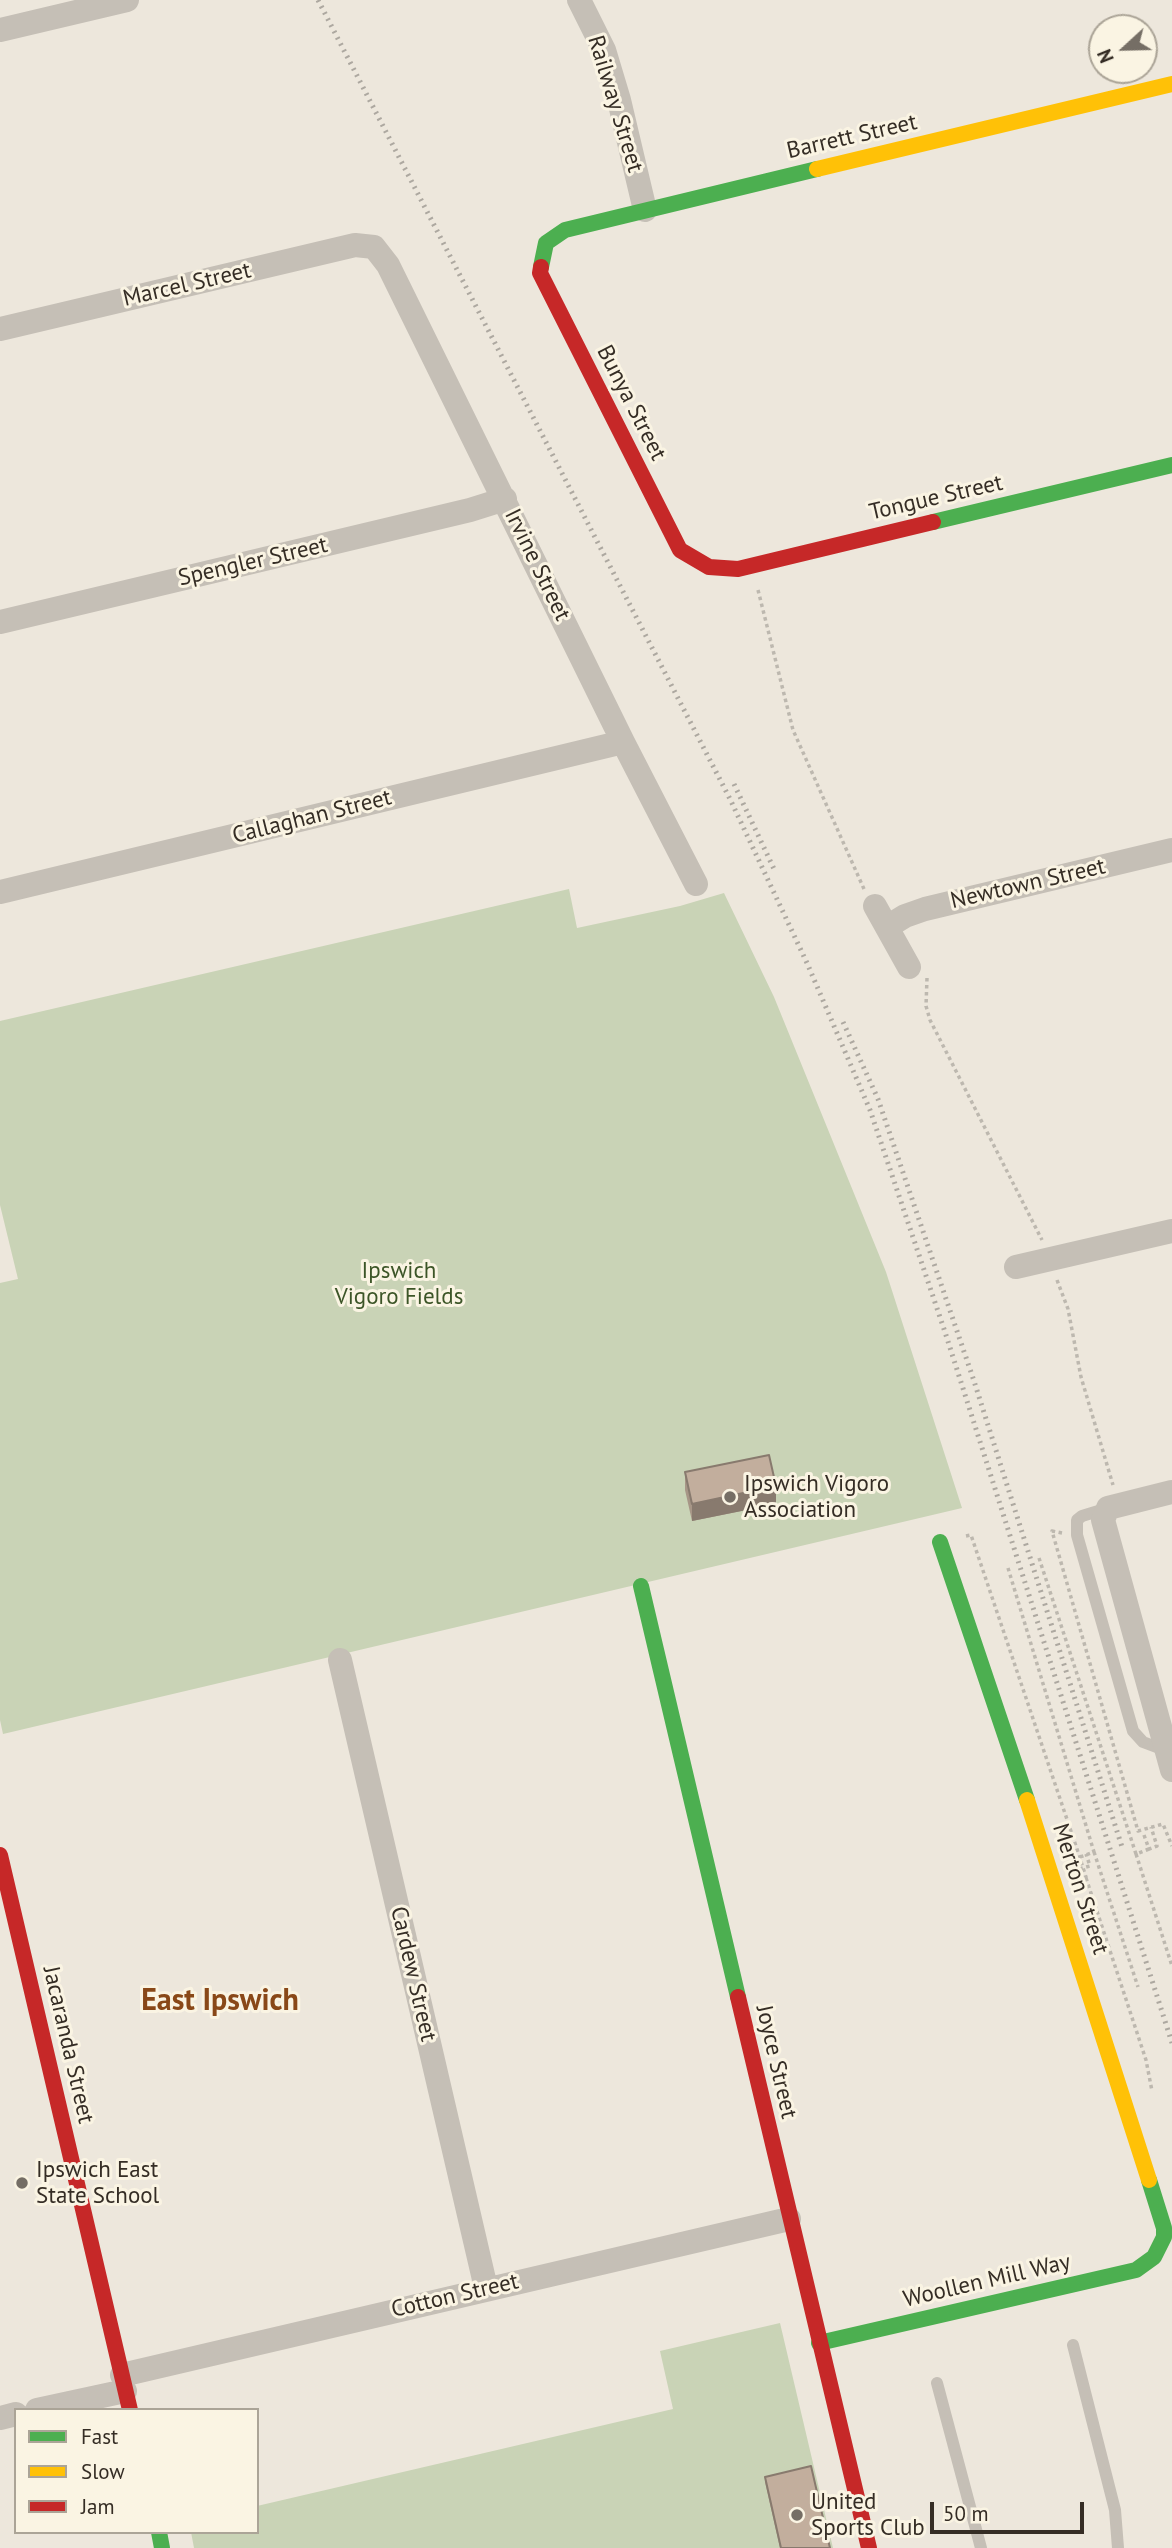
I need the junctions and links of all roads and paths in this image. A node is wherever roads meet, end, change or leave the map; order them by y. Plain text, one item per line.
1 (127, 0) edge
2 (579, 0) edge
3 (0, 30) edge
4 (1172, 84) edge
5 (645, 210) junction
6 (546, 243) joint
7 (374, 247) joint
8 (0, 329) edge
9 (1172, 465) edge
10 (505, 499) junction
11 (752, 566) junction
12 (709, 567) joint
13 (0, 622) edge
14 (623, 741) junction
15 (1172, 850) edge
16 (696, 884) dead end
17 (0, 892) edge
18 (876, 909) junction
19 (917, 971) joint
20 (1172, 1231) edge
21 (1044, 1245) dead end
22 (1016, 1267) dead end
23 (1056, 1278) dead end
24 (1172, 1492) edge
25 (1111, 1498) junction
26 (1077, 1535) junction
27 (940, 1542) joint
28 (1040, 1558) dead end
29 (1008, 1568) dead end
30 (641, 1586) dead end
31 (340, 1660) dead end
32 (1169, 1761) edge
33 (1151, 1827) junction
34 (1144, 1835) dead end
35 (1172, 1846) edge
36 (1149, 1849) junction
37 (1094, 1852) junction
38 (1086, 1854) junction
39 (1136, 1854) junction
40 (0, 1855) edge
41 (1078, 1856) junction
42 (1082, 1864) dead end
43 (1172, 1966) edge
44 (1138, 1987) dead end
45 (789, 2218) junction
46 (1158, 2251) joint
47 (486, 2288) junction
48 (819, 2343) junction
49 (1073, 2345) dead end
50 (937, 2383) dead end
51 (125, 2392) edge
52 (47, 2408) edge
53 (869, 2548) edge
54 (981, 2548) edge
55 (1118, 2548) edge

1 - 3 street
2 - 5 street, Railway Street
4 - 5 street, Barrett Street
5 - 6 street, Barrett Street
6 - 12 street, Bunya Street
7 - 8 street, Marcel Street
7 - 10 street, Irvine Street
9 - 11 street, Tongue Street
10 - 13 street, Spengler Street
10 - 14 street, Irvine Street
11 - 12 street, Tongue Street
11 - 18 path
14 - 16 street, Irvine Street
14 - 17 street, Callaghan Street
15 - 18 street, Newtown Street
18 - 19 street
19 - 21 path
20 - 22 street
23 - 25 path
24 - 25 street
25 - 26 lane
25 - 32 street
26 - 32 lane
26 - 33 path
27 - 41 path
27 - 46 street, Merton Street
28 - 39 path
29 - 37 path
30 - 45 street, Joyce Street
31 - 47 street, Cardew Street
33 - 35 path
33 - 36 path
34 - 36 path
36 - 39 path
37 - 38 path
37 - 44 path
38 - 41 path
38 - 41 path, bridge
39 - 43 path
40 - 51 street, Jacaranda Street
41 - 42 path
45 - 47 street, Cotton Street
45 - 48 street, Joyce Street
46 - 48 street, Woollen Mill Way
47 - 51 street, Cotton Street
48 - 53 street, Joyce Street
49 - 55 lane
50 - 54 lane
51 - 52 street, Cotton Street

